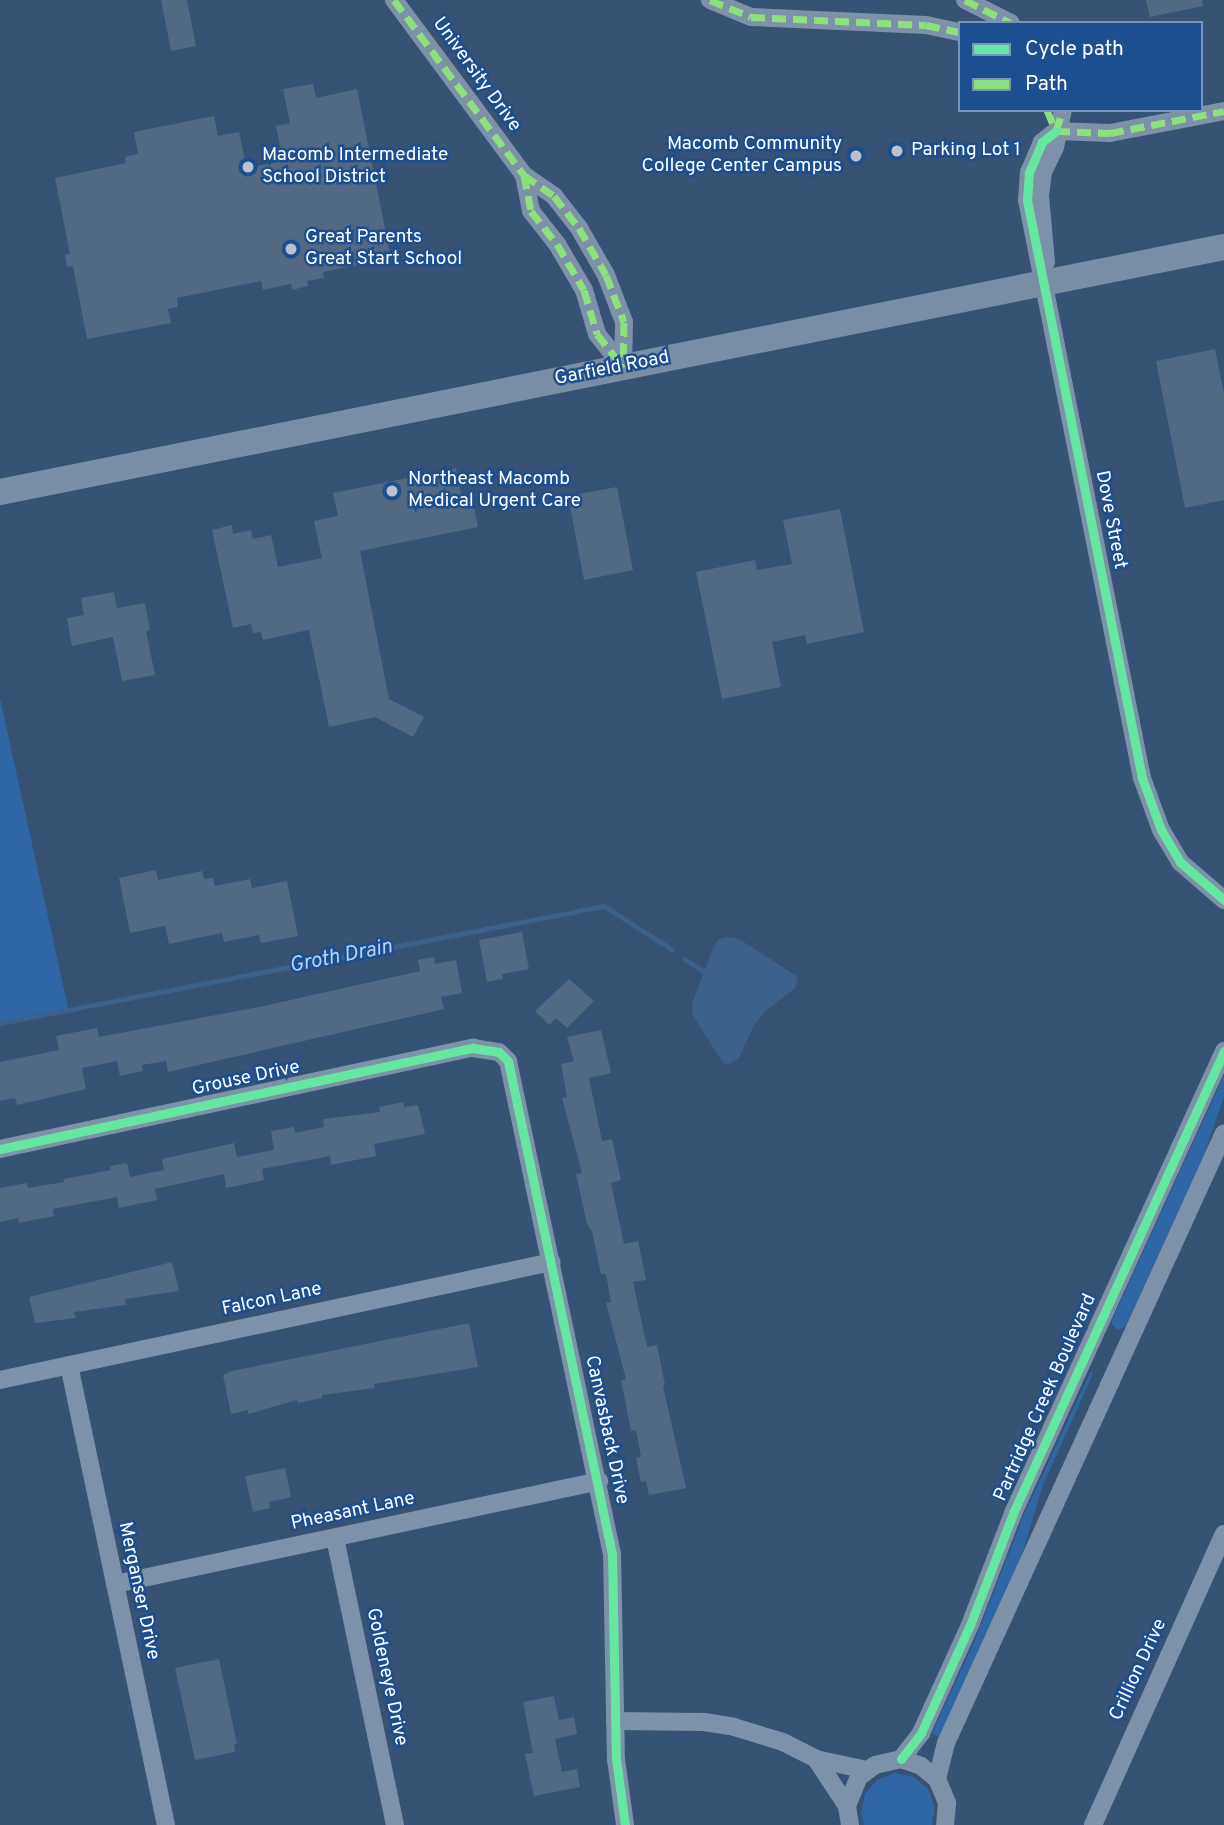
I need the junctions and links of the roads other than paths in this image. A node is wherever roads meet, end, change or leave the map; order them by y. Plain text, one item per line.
1 (394, 0) edge
2 (709, 0) edge
3 (965, 0) edge
4 (1006, 21) edge
5 (958, 32) edge
6 (1224, 111) edge
7 (1048, 112) edge
8 (1062, 112) edge
9 (1056, 131) junction
10 (524, 175) junction
11 (1224, 247) edge
12 (1045, 283) junction
13 (623, 367) junction
14 (0, 492) edge
15 (1224, 900) edge
16 (1224, 1051) edge
17 (499, 1052) joint
18 (1224, 1133) edge
19 (0, 1149) edge
20 (552, 1262) junction
21 (69, 1365) junction
22 (0, 1380) edge
23 (599, 1481) junction
24 (1224, 1534) edge
25 (334, 1538) junction
26 (115, 1584) junction
27 (615, 1721) junction
28 (816, 1759) junction
29 (901, 1759) junction
30 (867, 1770) junction
31 (937, 1779) junction
32 (847, 1806) junction
33 (946, 1818) edge
34 (166, 1825) edge
35 (395, 1825) edge
36 (625, 1825) edge
37 (850, 1825) edge
38 (963, 1825) edge
39 (1093, 1825) edge

1 - 10 street, University Drive
2 - 5 street
3 - 4 street
6 - 9 street
7 - 9 street
8 - 9 street
9 - 12 street, Dove Street
10 - 13 street, University Drive
10 - 13 street, University Drive
11 - 12 main road, Garfield Road
12 - 13 main road, Garfield Road
12 - 15 street, Dove Street
13 - 14 main road, Garfield Road
16 - 29 street, Partridge Creek Boulevard
17 - 19 street, Grouse Drive
17 - 20 street, Canvasback Drive
18 - 31 street
20 - 21 street, Falcon Lane
20 - 23 street, Canvasback Drive
21 - 22 street, Falcon Lane
21 - 26 street, Merganser Drive
23 - 25 street, Pheasant Lane
23 - 27 street, Canvasback Drive
24 - 39 street, Crillion Drive
25 - 26 street, Pheasant Lane
25 - 35 street, Goldeneye Drive
26 - 34 street, Merganser Drive
27 - 28 street
27 - 36 street, Canvasback Drive
28 - 30 street
28 - 32 street
29 - 30 street
29 - 31 street
30 - 32 street
31 - 33 street
32 - 37 street
33 - 38 street

